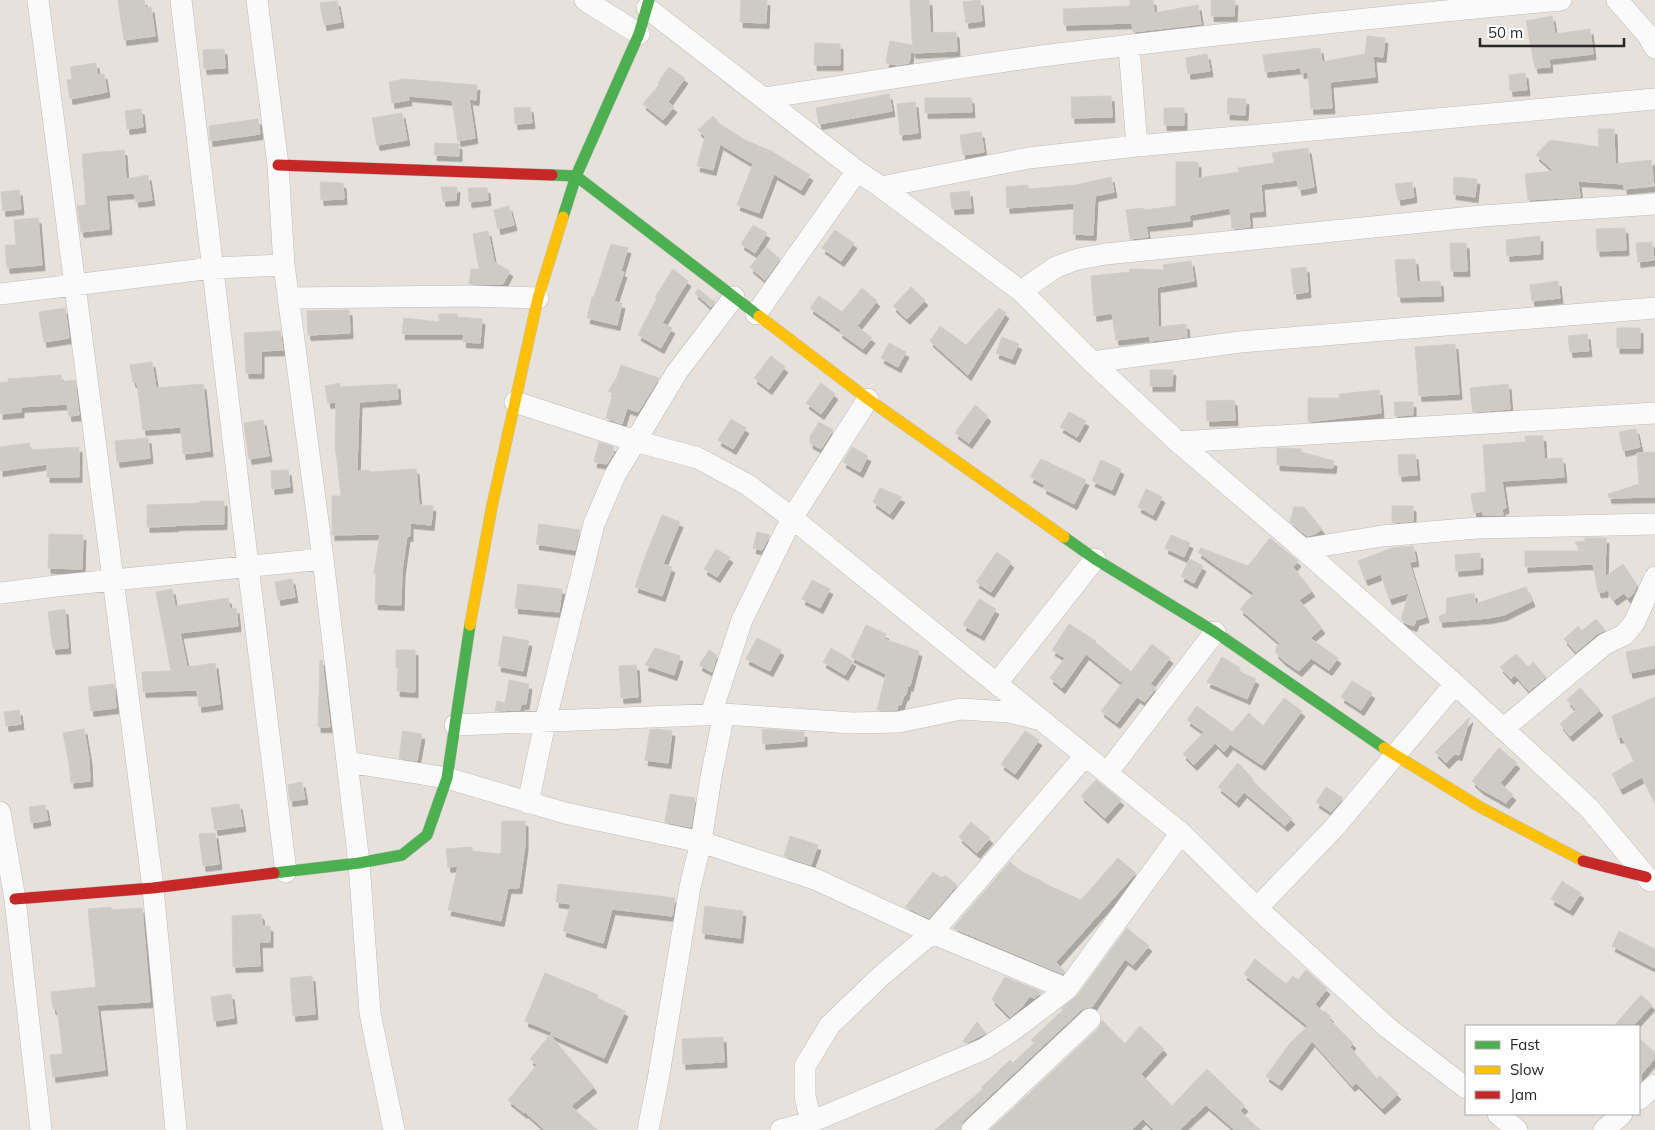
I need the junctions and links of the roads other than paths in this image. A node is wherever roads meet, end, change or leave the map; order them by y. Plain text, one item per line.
1 (38, 0) edge
2 (181, 0) edge
3 (257, 0) edge
4 (585, 0) edge
5 (1561, 0) edge
6 (1616, 0) edge
7 (648, 4) edge
8 (639, 34) junction
9 (1129, 46) junction
10 (1655, 48) edge
11 (763, 98) junction
12 (1655, 99) edge
13 (1137, 146) junction
14 (278, 165) junction
15 (857, 172) junction
16 (576, 176) junction
17 (881, 187) junction
18 (1655, 204) edge
19 (284, 265) junction
20 (212, 268) junction
21 (75, 285) junction
22 (1021, 291) junction
23 (0, 294) edge
24 (734, 297) junction
25 (288, 298) junction
26 (538, 298) junction
27 (1655, 308) edge
28 (756, 314) junction
29 (1092, 362) junction
30 (868, 398) junction
31 (515, 402) junction
32 (1655, 413) edge
33 (635, 441) junction
34 (1178, 442) junction
35 (792, 518) junction
36 (1655, 524) edge
37 (1303, 549) junction
38 (323, 559) junction
39 (1095, 559) junction
40 (248, 566) junction
41 (1655, 577) edge
42 (114, 580) junction
43 (0, 593) edge
44 (1215, 632) junction
45 (997, 684) junction
46 (1454, 684) junction
47 (717, 714) junction
48 (1043, 720) junction
49 (545, 723) junction
50 (455, 725) junction
51 (1504, 729) junction
52 (1085, 756) junction
53 (1396, 756) junction
54 (347, 762) junction
55 (1107, 773) junction
56 (447, 778) junction
57 (528, 803) junction
58 (0, 814) edge
59 (1181, 833) junction
60 (701, 842) junction
61 (359, 863) junction
62 (286, 872) junction
63 (1650, 881) edge
64 (153, 888) junction
65 (15, 899) junction
66 (1257, 908) junction
67 (932, 933) junction
68 (1067, 989) junction
69 (1090, 1019) dead end
70 (1655, 1085) edge
71 (1465, 1087) edge
72 (1640, 1098) edge
73 (1499, 1115) edge
74 (1621, 1115) edge
75 (811, 1122) junction
76 (41, 1130) edge
77 (176, 1130) edge
78 (394, 1130) edge
79 (648, 1130) edge
80 (781, 1130) edge
81 (972, 1130) edge
82 (1517, 1130) edge
83 (1604, 1130) edge

1 - 21 street
2 - 20 street
3 - 14 street
4 - 8 street
5 - 9 street
6 - 10 street
7 - 8 street
7 - 11 street
8 - 16 street
9 - 11 street
9 - 13 street
11 - 15 street
12 - 13 street
13 - 17 street
14 - 16 street
14 - 19 street
15 - 17 street
15 - 28 street
16 - 24 street
16 - 26 street
17 - 22 street
18 - 22 street
19 - 20 street
19 - 25 street
20 - 21 street
20 - 40 street
21 - 23 street
21 - 42 street
22 - 29 street
24 - 28 street
24 - 33 street
25 - 26 street
25 - 38 street
26 - 31 street
27 - 29 street
28 - 30 street
29 - 34 street
30 - 35 street
30 - 39 street
31 - 33 street
31 - 50 street
32 - 34 street
33 - 35 street
33 - 49 street
34 - 37 street
35 - 45 street
35 - 47 street
36 - 37 street
37 - 46 street
38 - 40 street
38 - 54 street
39 - 44 street
39 - 45 street
40 - 42 street
40 - 62 street
41 - 51 street
42 - 43 street
42 - 64 street
44 - 53 street
44 - 55 street
45 - 48 street
46 - 51 street
46 - 53 street
47 - 48 street
47 - 49 street
47 - 60 street
48 - 52 street
49 - 50 street
49 - 57 street
50 - 56 street
51 - 63 street
52 - 55 street
52 - 67 street
53 - 63 street
53 - 66 street
54 - 56 street
54 - 61 street
55 - 59 street
56 - 57 street
56 - 61 street
57 - 60 street
58 - 65 street
59 - 66 street
59 - 68 street
60 - 67 street
60 - 79 street
61 - 62 street
61 - 78 street
62 - 64 street
64 - 65 street
64 - 77 street
65 - 76 street
66 - 71 street
67 - 68 street
67 - 75 street
68 - 75 street
69 - 81 street
70 - 72 street
73 - 82 street
74 - 83 street
75 - 80 street

